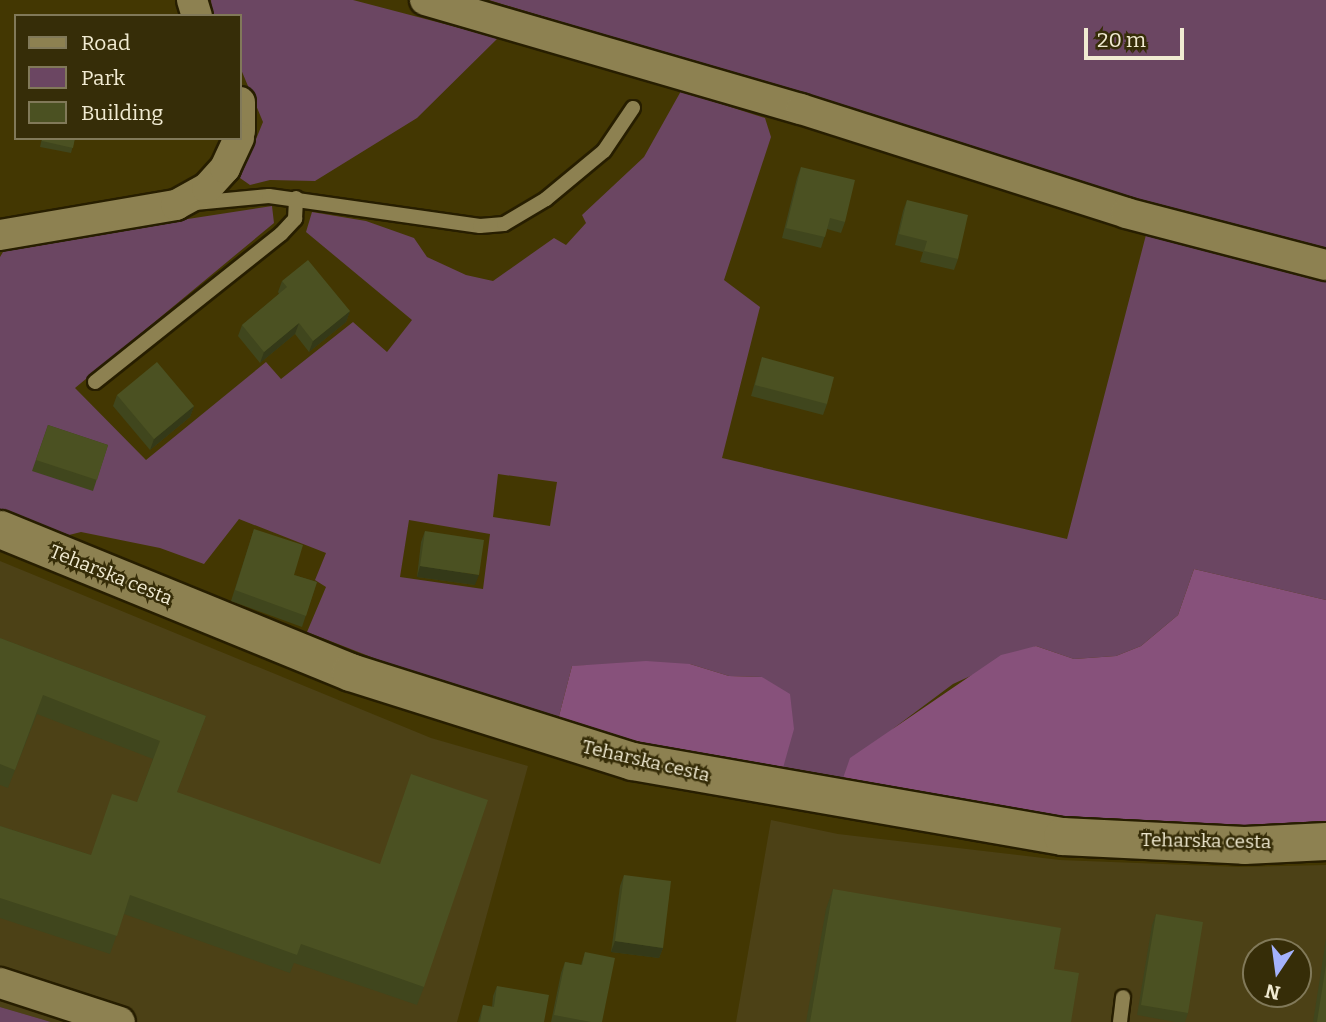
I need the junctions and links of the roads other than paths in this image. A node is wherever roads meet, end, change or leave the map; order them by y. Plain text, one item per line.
1 (425, 0) edge
2 (633, 108) dead end
3 (238, 140) edge
4 (296, 198) junction
5 (176, 205) junction
6 (0, 235) edge
7 (1326, 265) edge
8 (95, 382) dead end
9 (0, 529) edge
10 (1326, 841) edge
11 (0, 983) edge
12 (1123, 997) dead end
13 (120, 1022) edge
14 (1120, 1022) edge

1 - 7 street
2 - 4 lane
3 - 5 street
4 - 5 lane
4 - 8 lane
5 - 6 street
9 - 10 street, Teharska cesta
11 - 13 street
12 - 14 lane

